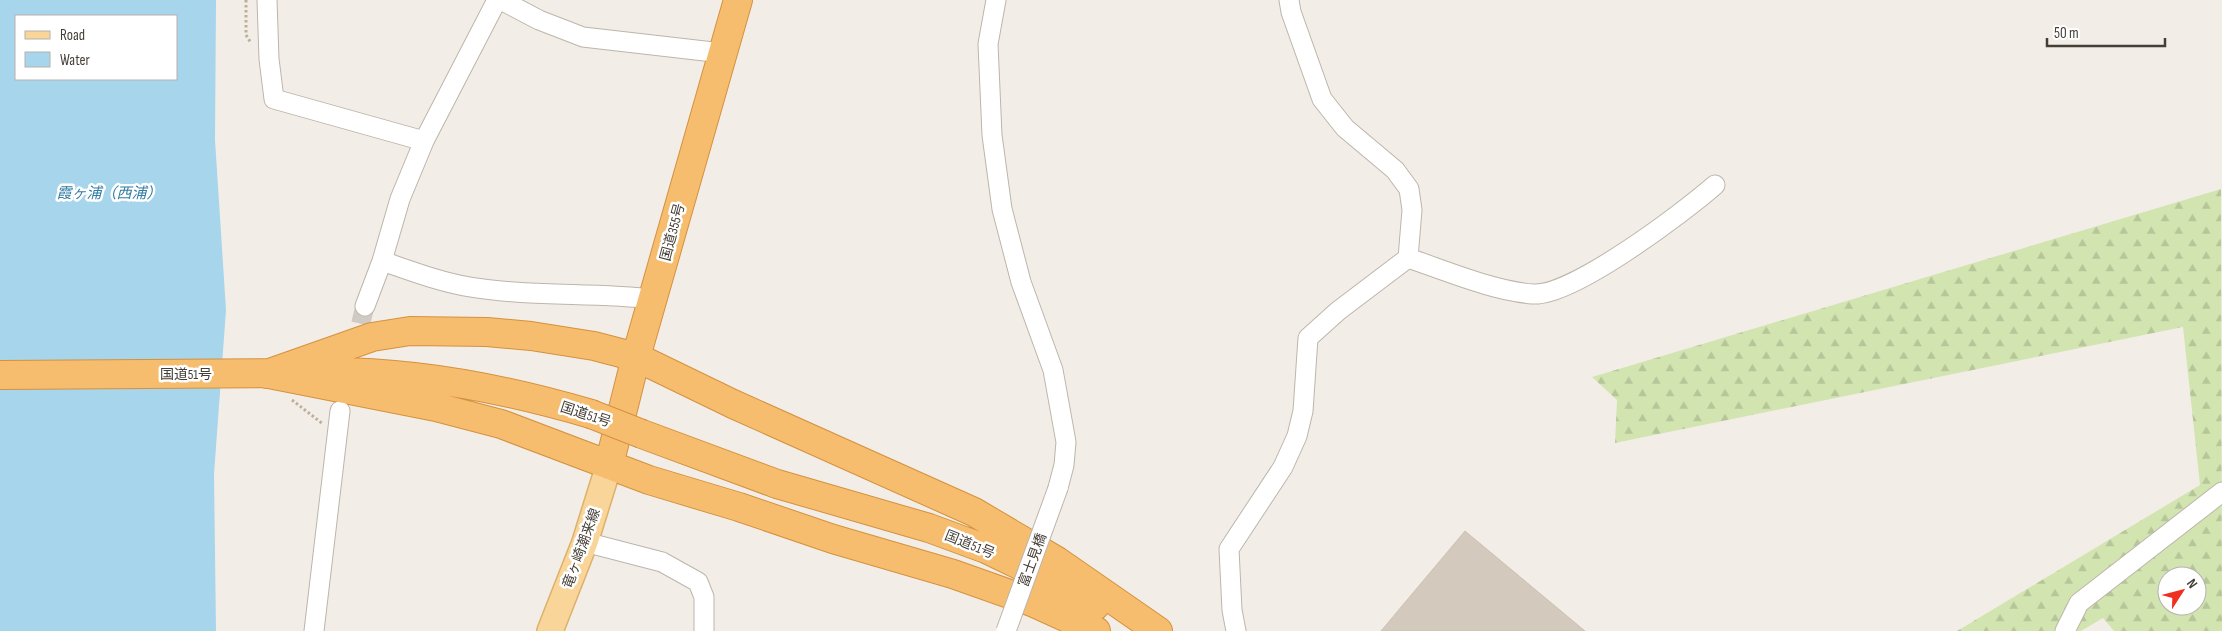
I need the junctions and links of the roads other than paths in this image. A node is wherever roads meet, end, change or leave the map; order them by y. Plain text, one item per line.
1 (267, 0) edge
2 (497, 0) edge
3 (501, 0) edge
4 (738, 0) edge
5 (996, 0) edge
6 (1289, 0) edge
7 (722, 53) junction
8 (424, 141) junction
9 (1715, 185) dead end
10 (1408, 258) junction
11 (382, 261) junction
12 (654, 299) junction
13 (365, 306) tunnel mouth
14 (636, 357) junction
15 (263, 374) junction
16 (0, 375) edge
17 (340, 411) dead end
18 (609, 465) junction
19 (2222, 492) edge
20 (585, 542) junction
21 (314, 631) edge
22 (550, 631) edge
23 (704, 631) edge
24 (1006, 631) edge
25 (1096, 631) edge
26 (1134, 631) edge
27 (1158, 631) edge
28 (1236, 631) edge
29 (2065, 631) edge

1 - 8 street
2 - 8 street
3 - 7 street
4 - 7 highway, 国道355号
5 - 24 street, 富士見橋, bridge
6 - 10 street
7 - 12 highway, 国道355号
8 - 11 street
9 - 10 street
10 - 28 street
11 - 12 street
11 - 13 street
12 - 14 highway, 国道355号
14 - 15 highway
14 - 18 highway, 国道355号
14 - 27 highway
15 - 16 highway, 国道51号
15 - 18 highway
15 - 26 highway, 国道51号, bridge
17 - 21 street
18 - 20 main road, 竜ヶ崎潮来線
18 - 25 highway
19 - 29 street
20 - 22 main road, 竜ヶ崎潮来線
20 - 23 street

